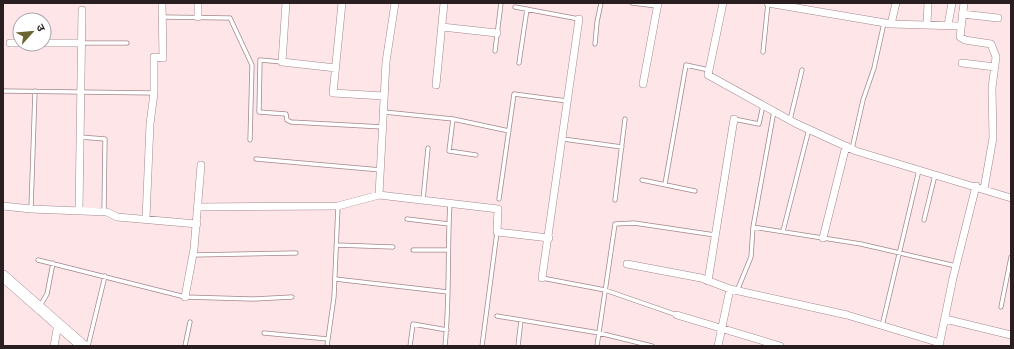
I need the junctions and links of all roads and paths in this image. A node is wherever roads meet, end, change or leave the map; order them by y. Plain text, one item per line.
1 (162, 3) edge
2 (198, 3) edge
3 (286, 3) edge
4 (342, 3) edge
5 (396, 3) edge
6 (444, 3) edge
7 (501, 3) edge
8 (601, 3) edge
9 (632, 3) edge
10 (723, 3) edge
11 (768, 3) edge
12 (896, 3) edge
13 (928, 3) edge
14 (952, 3) edge
15 (964, 3) edge
16 (658, 5) edge
17 (515, 7) dead end
18 (527, 9) junction
19 (82, 10) dead end
20 (962, 14) junction
21 (162, 17) junction
22 (198, 17) junction
23 (998, 18) dead end
24 (579, 19) joint
25 (888, 23) junction
26 (928, 24) junction
27 (948, 25) junction
28 (960, 26) junction
29 (442, 27) junction
30 (497, 33) junction
31 (52, 43) edge
32 (81, 43) junction
33 (128, 43) dead end
34 (595, 44) dead end
35 (495, 51) dead end
36 (763, 52) dead end
37 (282, 62) junction
38 (962, 63) dead end
39 (520, 64) dead end
40 (995, 67) junction
41 (336, 68) junction
42 (709, 70) junction
43 (802, 70) dead end
44 (643, 84) dead end
45 (436, 85) dead end
46 (3, 91) edge
47 (35, 92) junction
48 (81, 92) junction
49 (154, 93) junction
50 (384, 96) junction
51 (568, 101) junction
52 (763, 105) junction
53 (774, 111) junction
54 (384, 112) junction
55 (453, 119) junction
56 (625, 119) dead end
57 (734, 119) joint
58 (790, 120) junction
59 (383, 128) junction
60 (809, 129) junction
61 (508, 131) junction
62 (80, 137) junction
63 (563, 139) junction
64 (250, 140) dead end
65 (622, 147) junction
66 (849, 147) junction
67 (428, 148) dead end
68 (476, 155) dead end
69 (256, 159) dead end
70 (201, 165) dead end
71 (381, 170) junction
72 (919, 170) junction
73 (935, 175) junction
74 (642, 180) dead end
75 (665, 184) junction
76 (976, 186) junction
77 (984, 189) junction
78 (695, 190) dead end
79 (379, 195) junction
80 (1011, 198) edge
81 (499, 199) dead end
82 (423, 200) junction
83 (615, 200) dead end
84 (450, 203) junction
85 (3, 206) edge
86 (338, 206) junction
87 (199, 207) junction
88 (31, 209) junction
89 (79, 211) junction
90 (104, 212) junction
91 (407, 219) dead end
92 (146, 220) junction
93 (924, 220) dead end
94 (197, 224) junction
95 (449, 224) junction
96 (753, 227) junction
97 (783, 231) junction
98 (497, 232) junction
99 (716, 235) junction
100 (549, 238) junction
101 (823, 238) junction
102 (336, 245) junction
103 (393, 247) dead end
104 (413, 250) dead end
105 (448, 250) junction
106 (296, 253) dead end
107 (900, 253) junction
108 (193, 255) junction
109 (1011, 257) edge
110 (38, 260) dead end
111 (53, 263) junction
112 (627, 264) dead end
113 (956, 266) junction
114 (3, 276) edge
115 (105, 276) junction
116 (542, 278) joint
117 (335, 279) junction
118 (708, 281) junction
119 (605, 290) junction
120 (734, 290) junction
121 (448, 292) junction
122 (184, 296) junction
123 (292, 297) dead end
124 (40, 307) junction
125 (1001, 307) dead end
126 (677, 315) joint
127 (497, 316) dead end
128 (945, 319) junction
129 (521, 320) junction
130 (190, 322) dead end
131 (58, 324) junction
132 (882, 326) junction
133 (720, 329) junction
134 (447, 330) junction
135 (264, 333) dead end
136 (599, 333) junction
137 (1011, 335) edge
138 (328, 339) junction
139 (939, 344) edge
140 (54, 346) edge
141 (83, 346) edge
142 (88, 346) edge
143 (185, 346) edge
144 (327, 346) edge
145 (410, 346) edge
146 (445, 346) edge
147 (482, 346) edge
148 (518, 346) edge
149 (597, 346) edge
150 (652, 346) edge
151 (718, 346) edge
152 (780, 346) edge

1 - 21 street
2 - 22 street
3 - 37 street
4 - 41 street
5 - 50 street
6 - 29 street
7 - 30 lane
8 - 34 lane
9 - 16 lane
10 - 42 street
11 - 25 street
11 - 36 lane
12 - 25 street
13 - 26 street
14 - 27 street
15 - 20 street
16 - 44 street
17 - 18 lane
18 - 24 lane
18 - 39 lane
19 - 32 street
20 - 23 street
20 - 28 street
21 - 22 lane
21 - 49 street
22 - 64 lane
24 - 51 street
25 - 26 street
25 - 66 lane
26 - 27 street
27 - 28 street
28 - 40 street
29 - 30 street
29 - 45 street
30 - 35 lane
31 - 32 street
32 - 33 lane
32 - 48 street
37 - 41 street
37 - 59 lane
38 - 40 street
40 - 77 street
41 - 50 street
42 - 52 street
42 - 75 lane
43 - 58 lane
46 - 47 lane
47 - 48 lane
47 - 88 lane
48 - 49 lane
48 - 62 street
49 - 92 street
50 - 54 street
51 - 61 lane
51 - 63 street
52 - 53 street
52 - 57 lane
53 - 58 street
53 - 96 lane
54 - 55 lane
54 - 59 street
55 - 61 lane
55 - 68 lane
56 - 65 lane
57 - 99 street
58 - 60 street
59 - 71 street
60 - 66 street
60 - 97 lane
61 - 81 lane
62 - 89 street
62 - 90 lane
63 - 65 lane
63 - 100 street
65 - 83 lane
66 - 72 street
66 - 101 street
67 - 82 lane
69 - 71 lane
70 - 87 street
71 - 79 street
72 - 73 street
72 - 107 lane
73 - 76 street
73 - 93 lane
74 - 75 lane
75 - 78 lane
76 - 77 street
76 - 113 street
77 - 80 street
79 - 82 street
79 - 86 street
82 - 84 street
84 - 95 lane
84 - 98 street
85 - 88 street
86 - 87 street
86 - 102 lane
87 - 94 street
88 - 89 street
89 - 90 street
90 - 92 street
91 - 95 lane
92 - 94 street
94 - 108 street
95 - 105 lane
96 - 97 lane
96 - 120 lane
97 - 101 lane
98 - 100 street
98 - 147 lane
99 - 118 street
99 - 119 lane
100 - 116 street
101 - 107 lane
102 - 103 lane
102 - 117 lane
104 - 105 lane
105 - 121 lane
106 - 108 lane
107 - 113 lane
107 - 132 lane
108 - 122 street
109 - 125 lane
110 - 111 lane
111 - 115 lane
111 - 124 lane
112 - 118 street
113 - 128 street
114 - 124 street
115 - 122 lane
115 - 142 lane
116 - 119 lane
117 - 121 lane
117 - 138 lane
118 - 120 street
119 - 126 lane
119 - 136 lane
120 - 132 street
120 - 133 street
121 - 134 lane
122 - 123 lane
124 - 131 street
126 - 133 street
127 - 129 lane
128 - 137 street
128 - 139 street
129 - 136 lane
129 - 148 lane
130 - 143 lane
131 - 140 street
131 - 141 street
132 - 139 street
133 - 151 street
133 - 152 street
134 - 145 lane
134 - 146 lane
135 - 138 lane
136 - 149 lane
136 - 150 lane
138 - 144 lane

